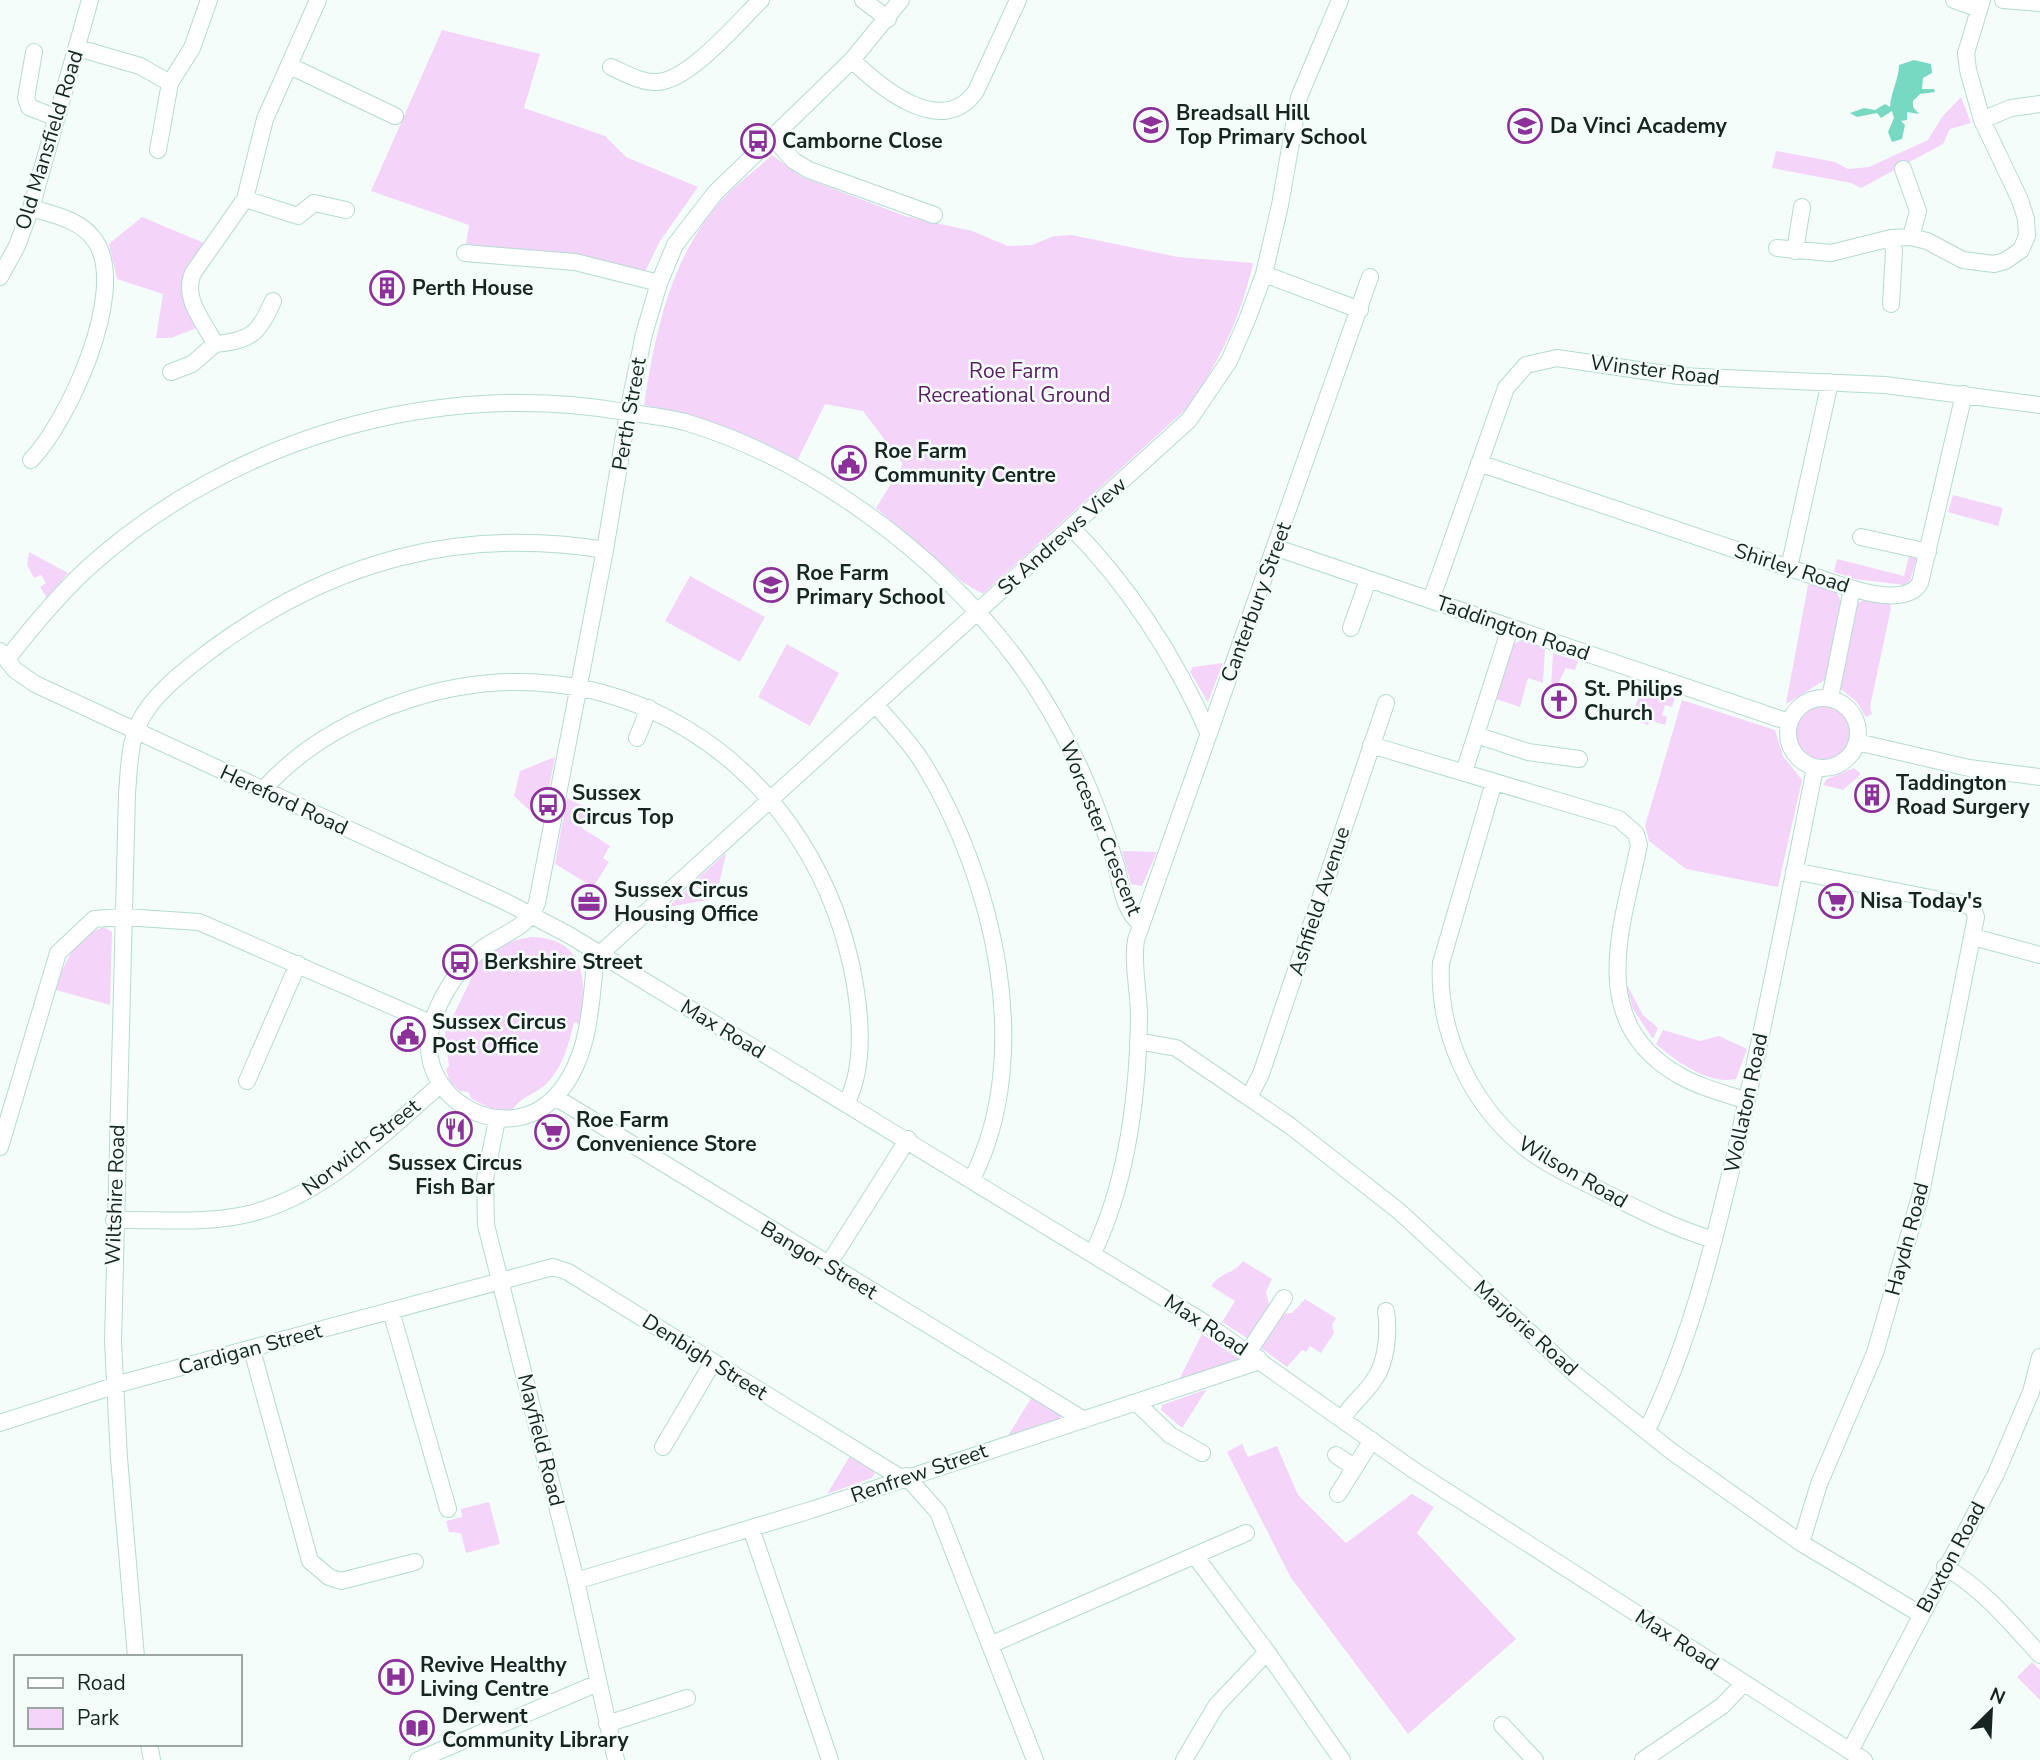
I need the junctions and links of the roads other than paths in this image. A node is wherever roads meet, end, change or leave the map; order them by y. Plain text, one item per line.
1 (90, 0) edge
2 (209, 0) edge
3 (318, 0) edge
4 (761, 0) edge
5 (863, 0) edge
6 (901, 0) edge
7 (1018, 0) edge
8 (1340, 0) edge
9 (1954, 0) edge
10 (2003, 0) edge
11 (2040, 3) edge
12 (1981, 5) edge
13 (888, 19) junction
14 (78, 48) junction
15 (34, 52) dead end
16 (852, 60) junction
17 (290, 66) junction
18 (611, 67) dead end
19 (170, 83) junction
20 (2040, 104) edge
21 (395, 116) dead end
22 (57, 118) junction
23 (1982, 120) junction
24 (773, 138) junction
25 (158, 150) dead end
26 (1903, 169) dead end
27 (245, 199) junction
28 (1802, 207) dead end
29 (31, 208) junction
30 (346, 210) dead end
31 (934, 215) dead end
32 (1911, 237) junction
33 (1891, 238) junction
34 (1777, 248) dead end
35 (1795, 251) junction
36 (465, 253) dead end
37 (1264, 274) junction
38 (0, 277) edge
39 (1370, 277) dead end
40 (659, 283) junction
41 (273, 301) dead end
42 (1891, 304) dead end
43 (1360, 310) junction
44 (215, 344) junction
45 (171, 372) dead end
46 (1830, 382) junction
47 (1964, 394) junction
48 (2040, 405) edge
49 (628, 412) junction
50 (31, 460) dead end
51 (1479, 463) junction
52 (1071, 527) junction
53 (1860, 537) dead end
54 (1277, 548) junction
55 (605, 550) junction
56 (1928, 552) junction
57 (1789, 568) junction
58 (1368, 580) junction
59 (1852, 589) junction
60 (1431, 600) junction
61 (978, 613) junction
62 (1351, 628) dead end
63 (1510, 628) junction
64 (3, 655) edge
65 (579, 687) junction
66 (1830, 698) junction
67 (1386, 703) dead end
68 (876, 705) junction
69 (649, 708) junction
70 (1789, 722) junction
71 (135, 732) junction
72 (1209, 734) junction
73 (1476, 735) junction
74 (637, 738) dead end
75 (1857, 742) junction
76 (1371, 745) junction
77 (1579, 759) dead end
78 (1815, 768) junction
79 (1464, 772) junction
80 (2040, 777) edge
81 (1494, 782) junction
82 (263, 790) junction
83 (771, 799) junction
84 (1794, 872) junction
85 (1123, 892) junction
86 (1152, 895) junction
87 (532, 915) junction
88 (124, 917) junction
89 (1141, 925) junction
90 (1974, 930) junction
91 (598, 953) junction
92 (2040, 955) edge
93 (298, 964) junction
94 (433, 1024) junction
95 (1138, 1041) junction
96 (247, 1081) dead end
97 (440, 1086) junction
98 (555, 1097) junction
99 (1249, 1097) junction
100 (1747, 1101) junction
101 (846, 1104) junction
102 (497, 1120) junction
103 (908, 1139) junction
104 (0, 1147) edge
105 (972, 1179) junction
106 (114, 1220) junction
107 (1714, 1240) junction
108 (1093, 1253) junction
109 (828, 1265) junction
110 (501, 1279) junction
111 (1284, 1298) dead end
112 (391, 1311) junction
113 (1386, 1311) dead end
114 (252, 1350) junction
115 (1253, 1355) junction
116 (2040, 1357) edge
117 (713, 1362) junction
118 (114, 1386) junction
119 (1138, 1404) junction
120 (1343, 1418) junction
121 (1084, 1420) junction
122 (0, 1423) edge
123 (1647, 1430) junction
124 (1372, 1440) junction
125 (663, 1447) dead end
126 (1202, 1453) dead end
127 (1336, 1455) dead end
128 (1354, 1467) junction
129 (904, 1477) junction
130 (1338, 1494) dead end
131 (448, 1509) dead end
132 (751, 1528) junction
133 (1246, 1533) dead end
134 (1801, 1542) junction
135 (1195, 1556) junction
136 (415, 1562) dead end
137 (1945, 1567) junction
138 (576, 1581) junction
139 (1920, 1615) junction
140 (990, 1645) junction
141 (1267, 1652) junction
142 (136, 1655) edge
143 (2040, 1655) edge
144 (598, 1682) junction
145 (1744, 1683) junction
146 (687, 1698) dead end
147 (607, 1724) junction
148 (1502, 1725) dead end
149 (1857, 1756) edge
150 (1652, 1758) edge
151 (422, 1759) edge
152 (615, 1760) edge
153 (830, 1760) edge
154 (1035, 1760) edge
155 (1184, 1760) edge
156 (1342, 1760) edge
157 (1535, 1760) edge

1 - 14 street, Old Mansfield Road
2 - 19 street
3 - 17 street
4 - 18 street
5 - 13 street
6 - 13 street, Perth Street
7 - 16 street
8 - 37 street, St Andrews View
9 - 12 street
10 - 11 street
12 - 23 street
13 - 16 street, Perth Street
14 - 19 street
14 - 22 street, Old Mansfield Road
15 - 22 street
16 - 24 street, Perth Street
17 - 21 street
17 - 27 street
19 - 25 street
20 - 23 street
22 - 29 street, Old Mansfield Road
23 - 32 street
24 - 31 street
24 - 40 street, Perth Street
26 - 32 street
27 - 30 street
27 - 44 street
28 - 35 street
29 - 38 street, Old Mansfield Road
29 - 50 street
32 - 33 street
33 - 35 street
33 - 42 street
34 - 35 street
36 - 40 street
37 - 43 street
37 - 52 street, St Andrews View
39 - 43 street, Canterbury Street
40 - 49 street, Perth Street
41 - 44 street
43 - 54 street, Canterbury Street
44 - 45 street
46 - 47 street, Winster Road
46 - 51 street, Winster Road
46 - 57 street
47 - 48 street, Winster Road
47 - 56 street, Shirley Road
49 - 55 street, Perth Street
49 - 61 street, Worcester Crescent
49 - 64 street, Worcester Crescent
51 - 57 street, Shirley Road
51 - 60 street, Winster Road
52 - 61 street, St Andrews View
52 - 72 street
53 - 56 street
54 - 58 street, Taddington Road
54 - 72 street, Canterbury Street
55 - 65 street, Perth Street
55 - 71 street
56 - 59 street, Shirley Road
57 - 59 street, Shirley Road
58 - 60 street, Taddington Road
58 - 62 street
59 - 66 street
60 - 63 street, Taddington Road
61 - 68 street, St Andrews View
61 - 85 street, Worcester Crescent
63 - 70 street, Taddington Road
63 - 73 street
64 - 71 street, Hereford Road
65 - 69 street
65 - 82 street
65 - 87 street, Perth Street
66 - 70 street
66 - 75 street
67 - 76 street, Ashfield Avenue
68 - 83 street, St Andrews View
68 - 105 street
69 - 74 street
69 - 83 street
70 - 78 street
71 - 82 street, Hereford Road
71 - 88 street, Wiltshire Road
72 - 86 street, Canterbury Street
73 - 77 street
73 - 79 street
75 - 78 street
75 - 80 street
76 - 79 street
76 - 99 street, Ashfield Avenue
78 - 84 street, Wollaton Road
79 - 81 street
81 - 100 street
81 - 107 street, Wilson Road
82 - 87 street, Hereford Road
83 - 91 street, St Andrews View
83 - 101 street
84 - 90 street
84 - 100 street, Wollaton Road
85 - 86 street
85 - 89 street, Worcester Crescent
86 - 89 street, Canterbury Street
87 - 91 street, Max Road
87 - 94 street
88 - 93 street
88 - 104 street
88 - 106 street, Wiltshire Road
89 - 95 street, Worcester Crescent
90 - 92 street
90 - 134 street, Haydn Road
91 - 98 street
91 - 101 street, Max Road
93 - 94 street
93 - 96 street
94 - 97 street
95 - 99 street, Marjorie Road
95 - 108 street, Worcester Crescent
97 - 102 street
97 - 106 street, Norwich Street
98 - 102 street
98 - 109 street, Bangor Street
99 - 123 street, Marjorie Road
100 - 107 street, Wollaton Road
101 - 103 street, Max Road
102 - 110 street, Mayfield Road
103 - 105 street, Max Road
103 - 109 street
105 - 108 street, Max Road
106 - 118 street, Wiltshire Road
107 - 123 street, Wollaton Road
108 - 115 street, Max Road
109 - 121 street, Bangor Street
110 - 112 street, Cardigan Street
110 - 117 street, Denbigh Street
110 - 138 street, Mayfield Road
111 - 115 street
112 - 114 street, Cardigan Street
112 - 131 street
113 - 120 street
114 - 118 street, Cardigan Street
114 - 136 street
115 - 119 street, Renfrew Street
115 - 120 street, Max Road
116 - 137 street, Buxton Road
117 - 125 street
117 - 129 street, Denbigh Street
118 - 122 street, Cardigan Street
118 - 142 street, Wiltshire Road
119 - 121 street, Renfrew Street
119 - 126 street
120 - 124 street, Max Road
121 - 129 street, Renfrew Street
123 - 134 street, Marjorie Road
124 - 128 street
124 - 145 street, Max Road
127 - 128 street
128 - 130 street
129 - 132 street, Renfrew Street
129 - 140 street, Denbigh Street
132 - 138 street, Renfrew Street
132 - 153 street
133 - 135 street
134 - 139 street, Marjorie Road
135 - 140 street
135 - 141 street
137 - 139 street, Buxton Road
137 - 143 street
138 - 144 street, Mayfield Road
139 - 149 street, Buxton Road
140 - 154 street, Denbigh Street
141 - 155 street
141 - 156 street
144 - 147 street, Mayfield Road
144 - 151 street
145 - 149 street, Max Road
145 - 150 street
146 - 147 street
147 - 152 street, Mayfield Road
148 - 157 street

